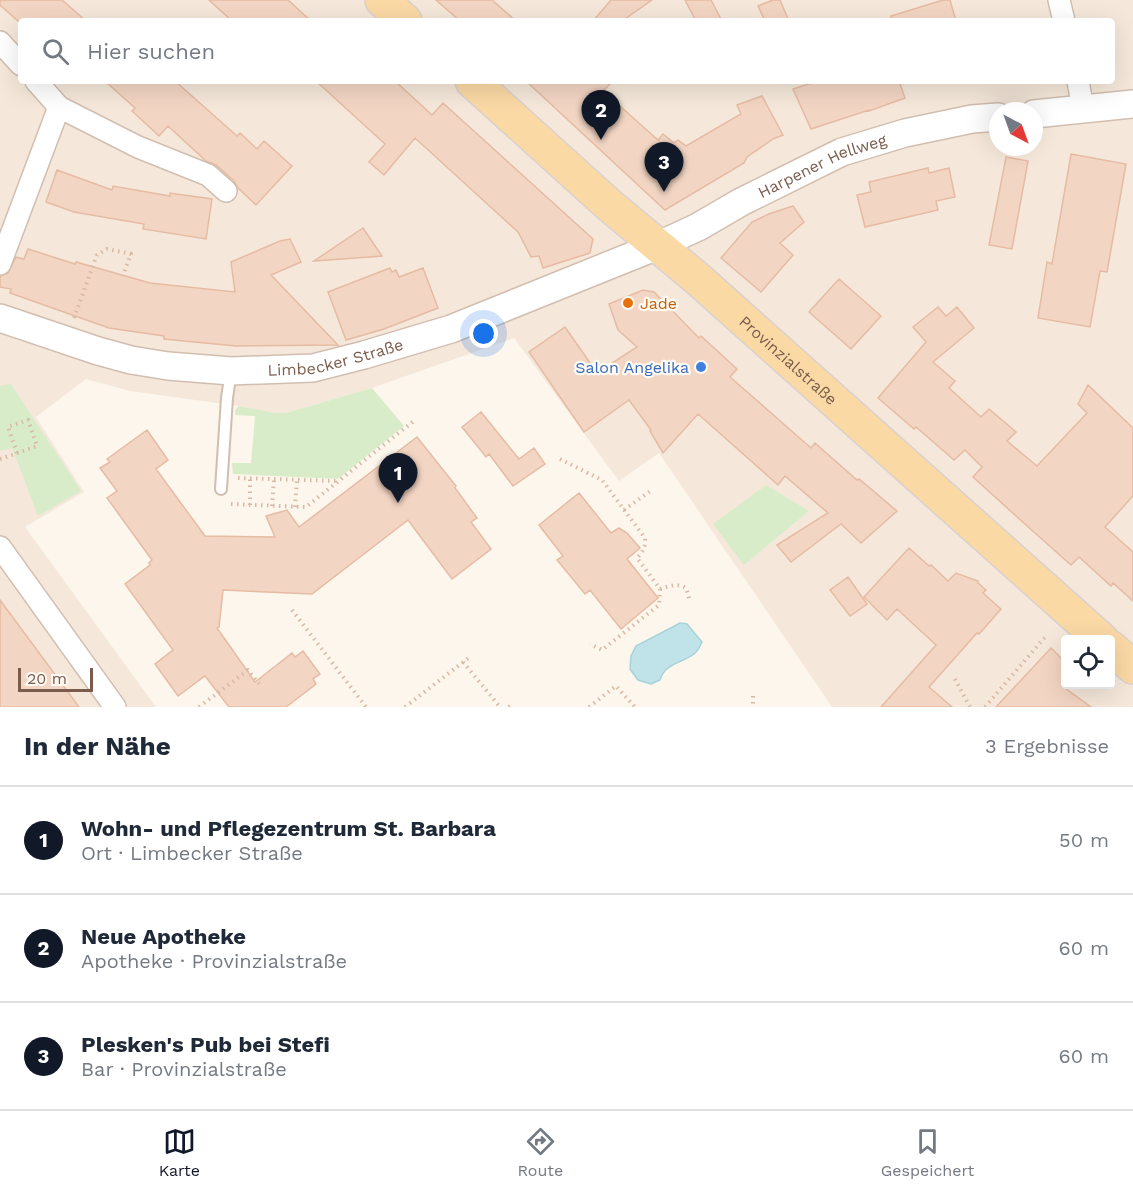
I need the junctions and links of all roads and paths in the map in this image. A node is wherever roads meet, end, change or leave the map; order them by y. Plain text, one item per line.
1 (382, 0) edge
2 (1059, 0) edge
3 (402, 18) edge
4 (1063, 18) edge
5 (0, 42) edge
6 (18, 62) edge
7 (39, 84) edge
8 (475, 84) edge
9 (1079, 84) edge
10 (1133, 104) edge
11 (59, 107) junction
12 (1083, 109) junction
13 (1043, 113) edge
14 (989, 118) edge
15 (226, 191) dead end
16 (657, 246) junction
17 (0, 264) edge
18 (123, 275) dead end
19 (0, 318) edge
20 (73, 319) dead end
21 (231, 371) junction
22 (415, 420) dead end
23 (17, 453) junction
24 (0, 459) edge
25 (560, 459) dead end
26 (222, 478) junction
27 (250, 478) junction
28 (274, 479) junction
29 (297, 480) junction
30 (338, 481) junction
31 (221, 489) joint
32 (652, 489) dead end
33 (250, 505) junction
34 (272, 506) junction
35 (295, 507) junction
36 (624, 510) junction
37 (0, 547) edge
38 (660, 589) junction
39 (690, 602) dead end
40 (292, 610) dead end
41 (1098, 635) edge
42 (1046, 636) dead end
43 (590, 644) dead end
44 (1115, 651) edge
45 (471, 656) dead end
46 (463, 662) junction
47 (1133, 667) edge
48 (955, 679) dead end
49 (259, 684) dead end
50 (753, 696) dead end
51 (115, 707) edge
52 (199, 707) edge
53 (366, 707) edge
54 (405, 707) edge
55 (500, 707) edge
56 (589, 707) edge
57 (635, 707) edge
58 (753, 707) edge
59 (970, 707) edge
60 (985, 707) edge

1 - 3 main road
2 - 4 street
5 - 6 street
7 - 11 street
8 - 16 main road, Provinzialstraße
9 - 12 street
10 - 12 street
11 - 15 street
11 - 17 street
12 - 13 street
14 - 16 street, Harpener Hellweg
16 - 21 street, Limbecker Straße
16 - 41 main road, Provinzialstraße
18 - 20 path
19 - 21 street, Limbecker Straße
21 - 26 lane
22 - 30 path
23 - 23 path
23 - 24 path
25 - 36 path
26 - 27 path
26 - 31 lane
27 - 28 path
27 - 33 path
28 - 29 path
28 - 34 path
29 - 30 path
29 - 35 path
30 - 35 path
31 - 33 path
32 - 36 path
33 - 34 path
34 - 35 path
36 - 38 path
37 - 51 street
38 - 39 path
38 - 43 path
40 - 53 path
42 - 60 path
44 - 47 main road
45 - 46 path
46 - 54 path
46 - 55 path
48 - 59 path
49 - 52 path
50 - 58 path
56 - 57 path

